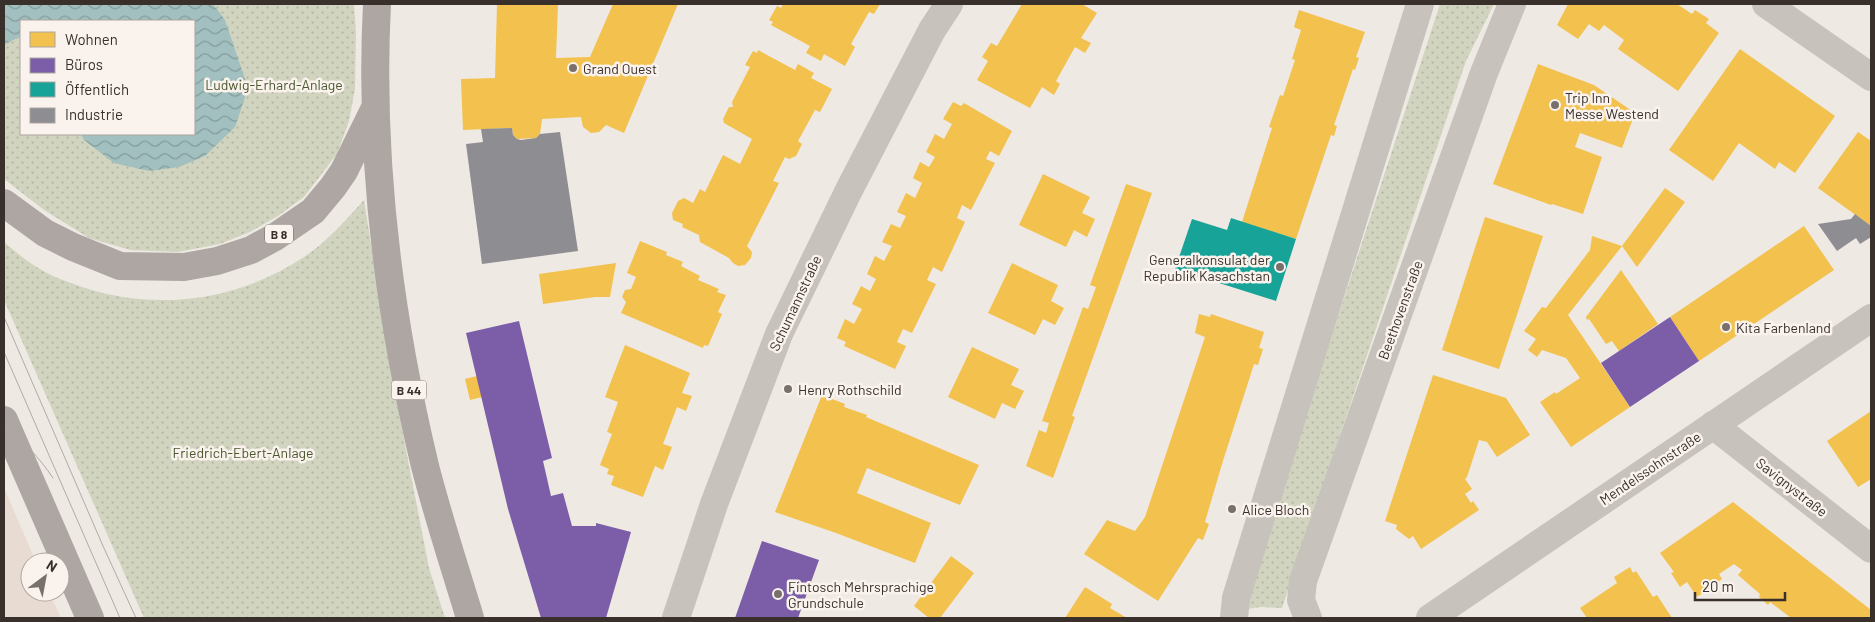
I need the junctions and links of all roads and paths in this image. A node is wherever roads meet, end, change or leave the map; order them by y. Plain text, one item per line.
1 (377, 4) edge
2 (949, 4) edge
3 (1420, 4) edge
4 (1512, 4) edge
5 (1766, 4) edge
6 (1871, 77) edge
7 (376, 104) junction
8 (4, 203) edge
9 (1871, 318) edge
10 (4, 420) edge
11 (1713, 425) junction
12 (1871, 549) edge
13 (90, 618) edge
14 (470, 618) edge
15 (676, 618) edge
16 (1234, 618) edge
17 (1308, 618) edge
18 (1430, 618) edge

1 - 7 main road, B 8
2 - 15 street, Schumannstraße
3 - 16 street
4 - 17 street, Beethovenstraße
5 - 6 street
7 - 8 main road, B 8
7 - 14 main road, B 44
9 - 11 street, Mendelssohnstraße
10 - 13 main road
11 - 12 street, Savignystraße
11 - 18 street, Mendelssohnstraße

